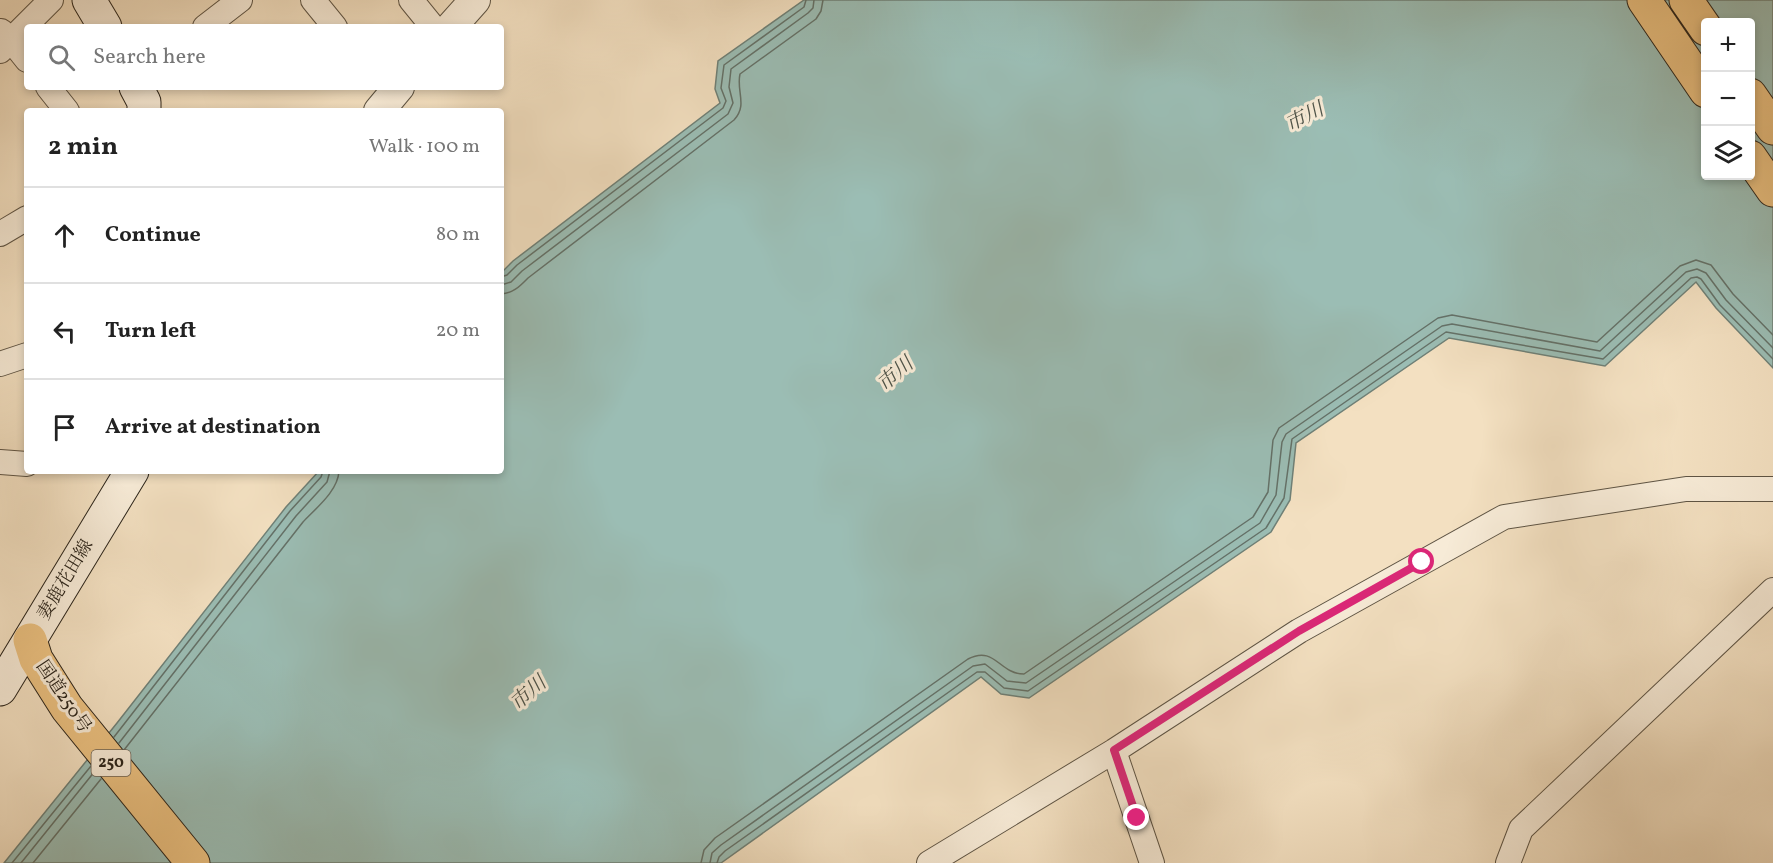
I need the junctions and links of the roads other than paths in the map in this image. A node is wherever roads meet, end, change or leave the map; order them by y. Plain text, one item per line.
1 (51, 0) edge
2 (89, 0) edge
3 (240, 0) edge
4 (313, 0) edge
5 (411, 0) edge
6 (475, 0) edge
7 (1644, 0) edge
8 (1686, 0) edge
9 (1701, 22) edge
10 (103, 24) edge
11 (209, 24) edge
12 (333, 24) edge
13 (431, 24) edge
14 (454, 24) edge
15 (4, 40) edge
16 (24, 57) edge
17 (1701, 84) edge
18 (50, 90) edge
19 (138, 90) edge
20 (1755, 102) edge
21 (65, 108) edge
22 (144, 108) edge
23 (1773, 128) edge
24 (1755, 164) edge
25 (1773, 190) edge
26 (24, 220) edge
27 (0, 234) edge
28 (24, 356) edge
29 (0, 363) edge
30 (0, 462) edge
31 (24, 464) edge
32 (130, 474) edge
33 (1773, 489) edge
34 (1773, 590) edge
35 (17, 646) edge
36 (0, 688) edge
37 (1114, 750) junction
38 (193, 863) edge
39 (930, 863) edge
40 (1152, 863) edge
41 (1508, 863) edge

1 - 15 street
2 - 10 main road
3 - 11 street
4 - 12 street
5 - 13 street
6 - 14 street
7 - 17 highway
8 - 9 highway
15 - 16 street
18 - 21 street
19 - 22 main road
20 - 23 highway
24 - 25 highway
26 - 27 street
28 - 29 street
30 - 31 street
32 - 35 main road, 妻鹿花田線
33 - 37 street
34 - 41 street
35 - 36 main road, 妻鹿花田線
35 - 38 highway, 国道250号 / 250
37 - 39 street
37 - 40 street

